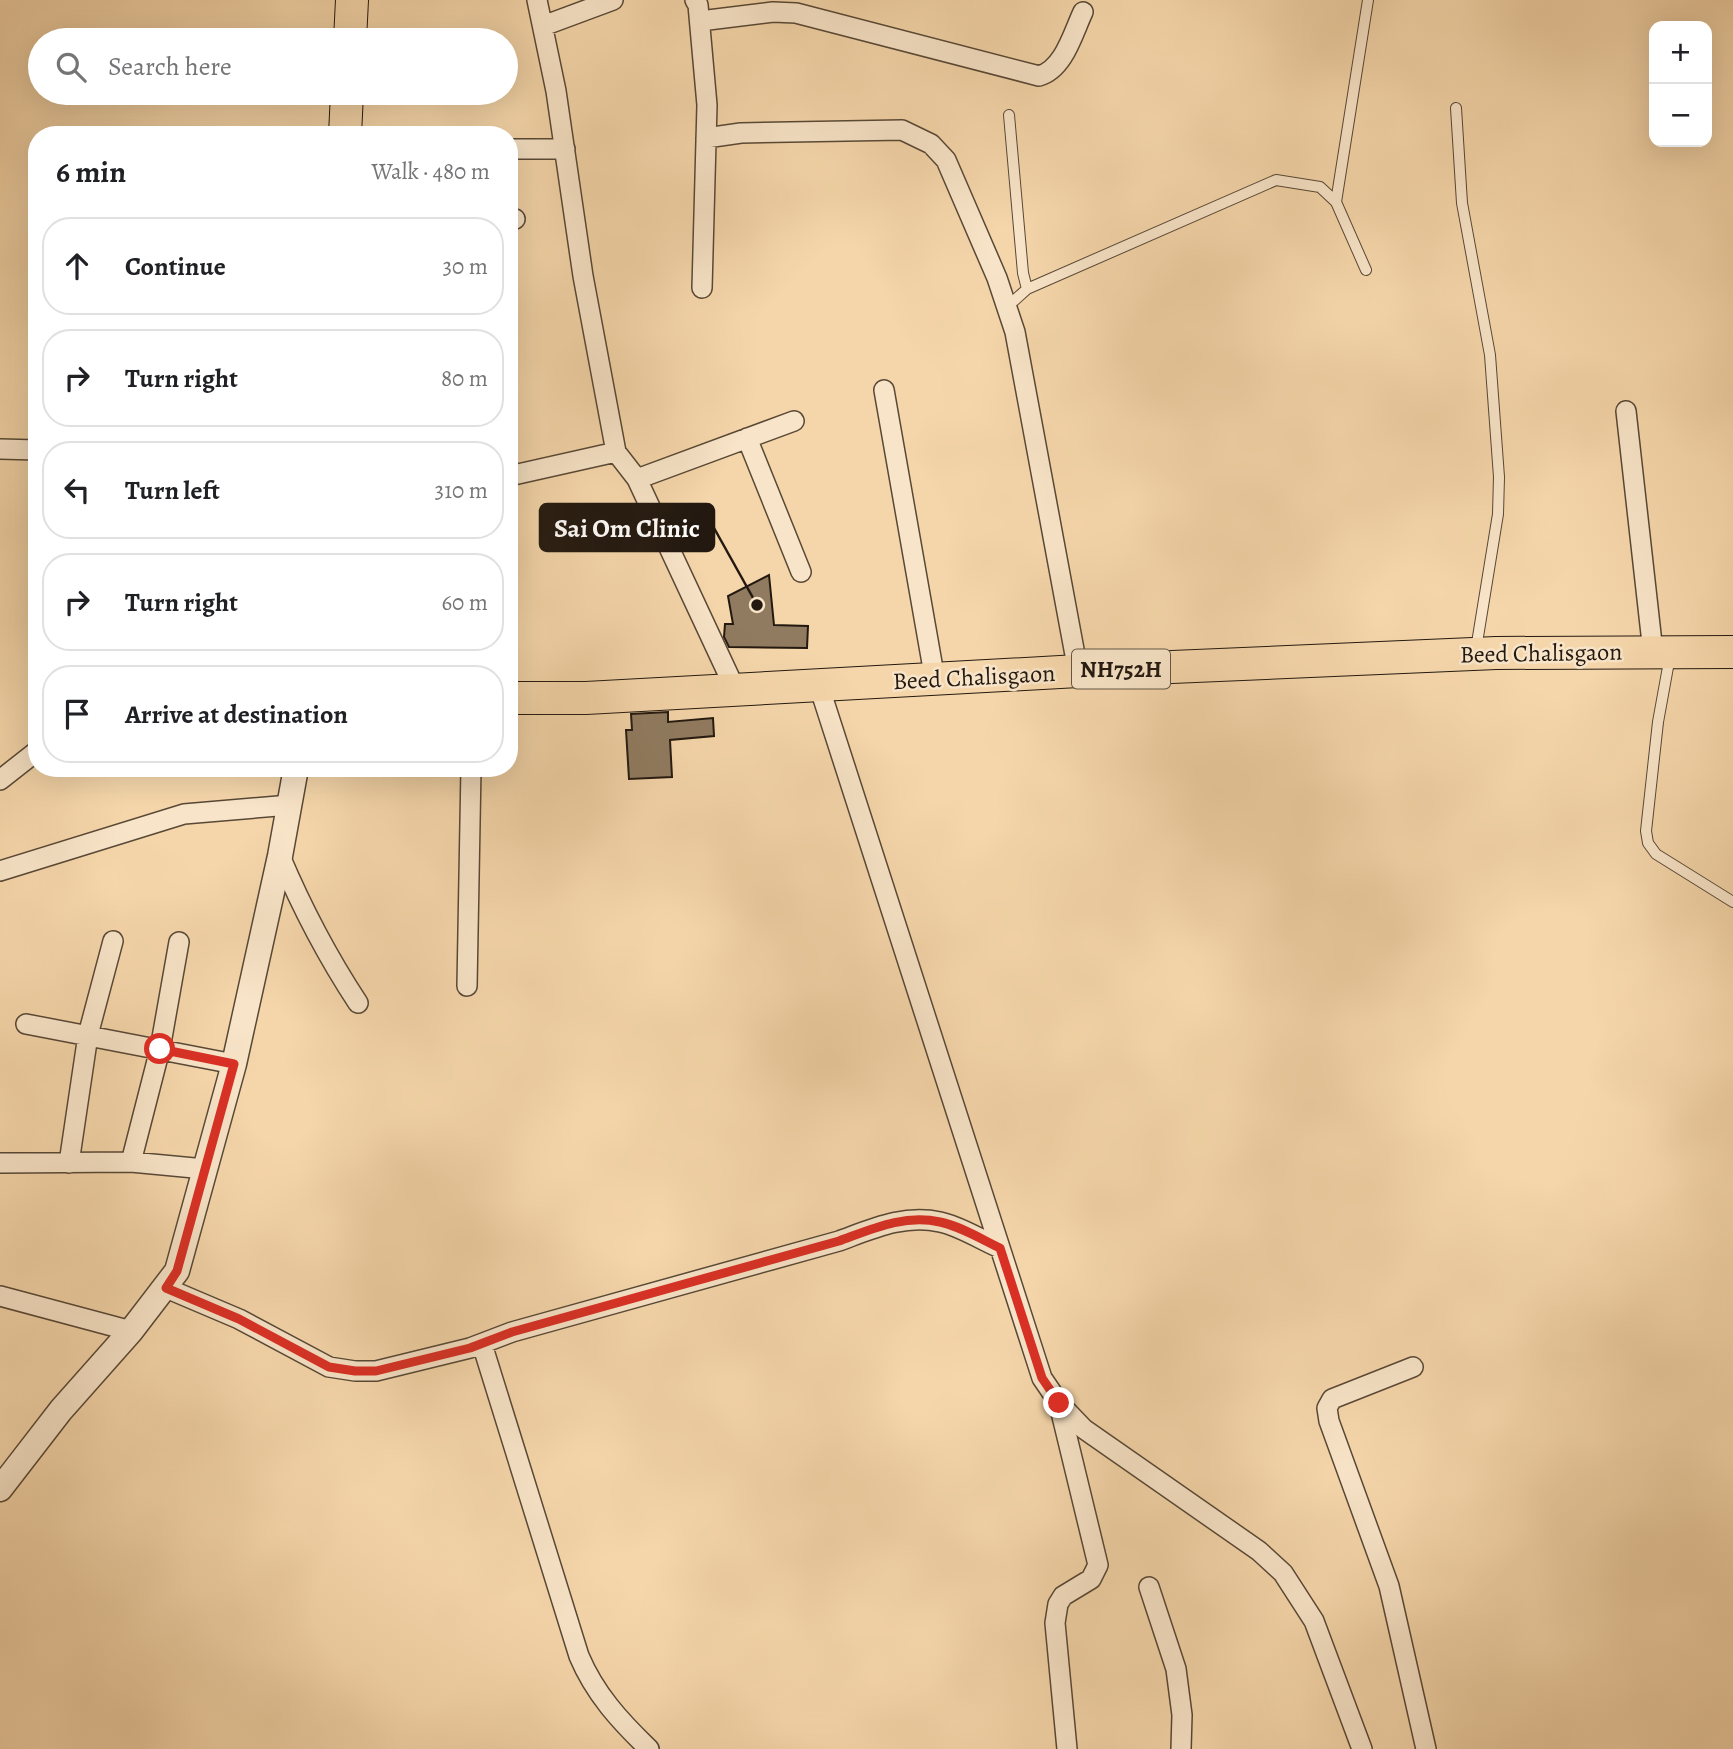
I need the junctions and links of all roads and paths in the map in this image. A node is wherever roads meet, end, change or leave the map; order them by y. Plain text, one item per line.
1 (352, 0) edge
2 (537, 0) edge
3 (613, 0) edge
4 (695, 0) edge
5 (1368, 0) edge
6 (1083, 12) dead end
7 (700, 21) junction
8 (543, 26) junction
9 (351, 28) edge
10 (346, 105) edge
11 (1455, 108) dead end
12 (1009, 115) dead end
13 (345, 126) edge
14 (706, 138) junction
15 (518, 149) edge
16 (565, 149) junction
17 (1336, 202) junction
18 (1366, 270) dead end
19 (702, 288) dead end
20 (1027, 289) junction
21 (1007, 307) junction
22 (884, 390) dead end
23 (1626, 411) dead end
24 (794, 421) dead end
25 (747, 438) junction
26 (0, 450) edge
27 (28, 450) edge
28 (616, 452) junction
29 (518, 474) edge
30 (637, 478) junction
31 (801, 572) dead end
32 (1662, 652) junction
33 (1733, 652) edge
34 (1476, 654) junction
35 (1078, 671) junction
36 (935, 680) junction
37 (819, 686) junction
38 (736, 691) junction
39 (518, 698) edge
40 (28, 758) edge
41 (294, 777) edge
42 (471, 777) edge
43 (0, 780) edge
44 (290, 804) junction
45 (280, 856) junction
46 (0, 871) edge
47 (1733, 902) edge
48 (113, 940) dead end
49 (179, 942) dead end
50 (467, 986) dead end
51 (358, 1003) dead end
52 (26, 1024) dead end
53 (88, 1035) junction
54 (160, 1049) junction
55 (234, 1064) junction
56 (131, 1162) junction
57 (0, 1163) edge
58 (69, 1163) junction
59 (205, 1169) junction
60 (1000, 1248) junction
61 (166, 1288) junction
62 (0, 1296) edge
63 (131, 1331) junction
64 (482, 1344) junction
65 (1413, 1367) dead end
66 (1059, 1403) junction
67 (0, 1489) edge
68 (1149, 1587) dead end
69 (649, 1749) edge
70 (1067, 1749) edge
71 (1181, 1749) edge
72 (1362, 1749) edge
73 (1426, 1749) edge

1 - 9 highway
2 - 8 street
3 - 8 street
4 - 7 street
5 - 17 lane
6 - 7 street
7 - 14 street
8 - 16 street
10 - 13 highway
11 - 34 lane
12 - 20 lane
14 - 19 street
14 - 21 street
15 - 16 street
16 - 28 street
17 - 18 lane
17 - 20 lane
20 - 21 lane
21 - 35 street
22 - 36 street
23 - 32 street
24 - 25 street
25 - 30 street
25 - 31 street
26 - 27 street
28 - 29 street
28 - 30 street
30 - 38 street
32 - 33 highway, Beed Chalisgaon / NH752H
32 - 34 highway, Beed Chalisgaon / NH752H
32 - 47 lane
34 - 35 highway, Beed Chalisgaon / NH752H
35 - 36 highway, Beed Chalisgaon / NH752H
36 - 37 highway, Beed Chalisgaon / NH752H
37 - 38 highway, Beed Chalisgaon / NH752H
37 - 60 street
38 - 39 highway, Beed Chalisgaon / NH752H
40 - 43 street
41 - 44 street
42 - 50 street
44 - 45 street
44 - 46 street
45 - 51 street
45 - 55 street
48 - 53 street
49 - 54 street
52 - 53 street
53 - 54 street
53 - 58 street
54 - 55 street
54 - 56 street
55 - 59 street
56 - 58 street
56 - 59 street
57 - 58 street
59 - 61 street
60 - 64 street
60 - 66 street
61 - 63 street
61 - 64 street
62 - 63 street
63 - 67 street
64 - 69 street
65 - 73 street
66 - 70 street
66 - 72 street
68 - 71 street

